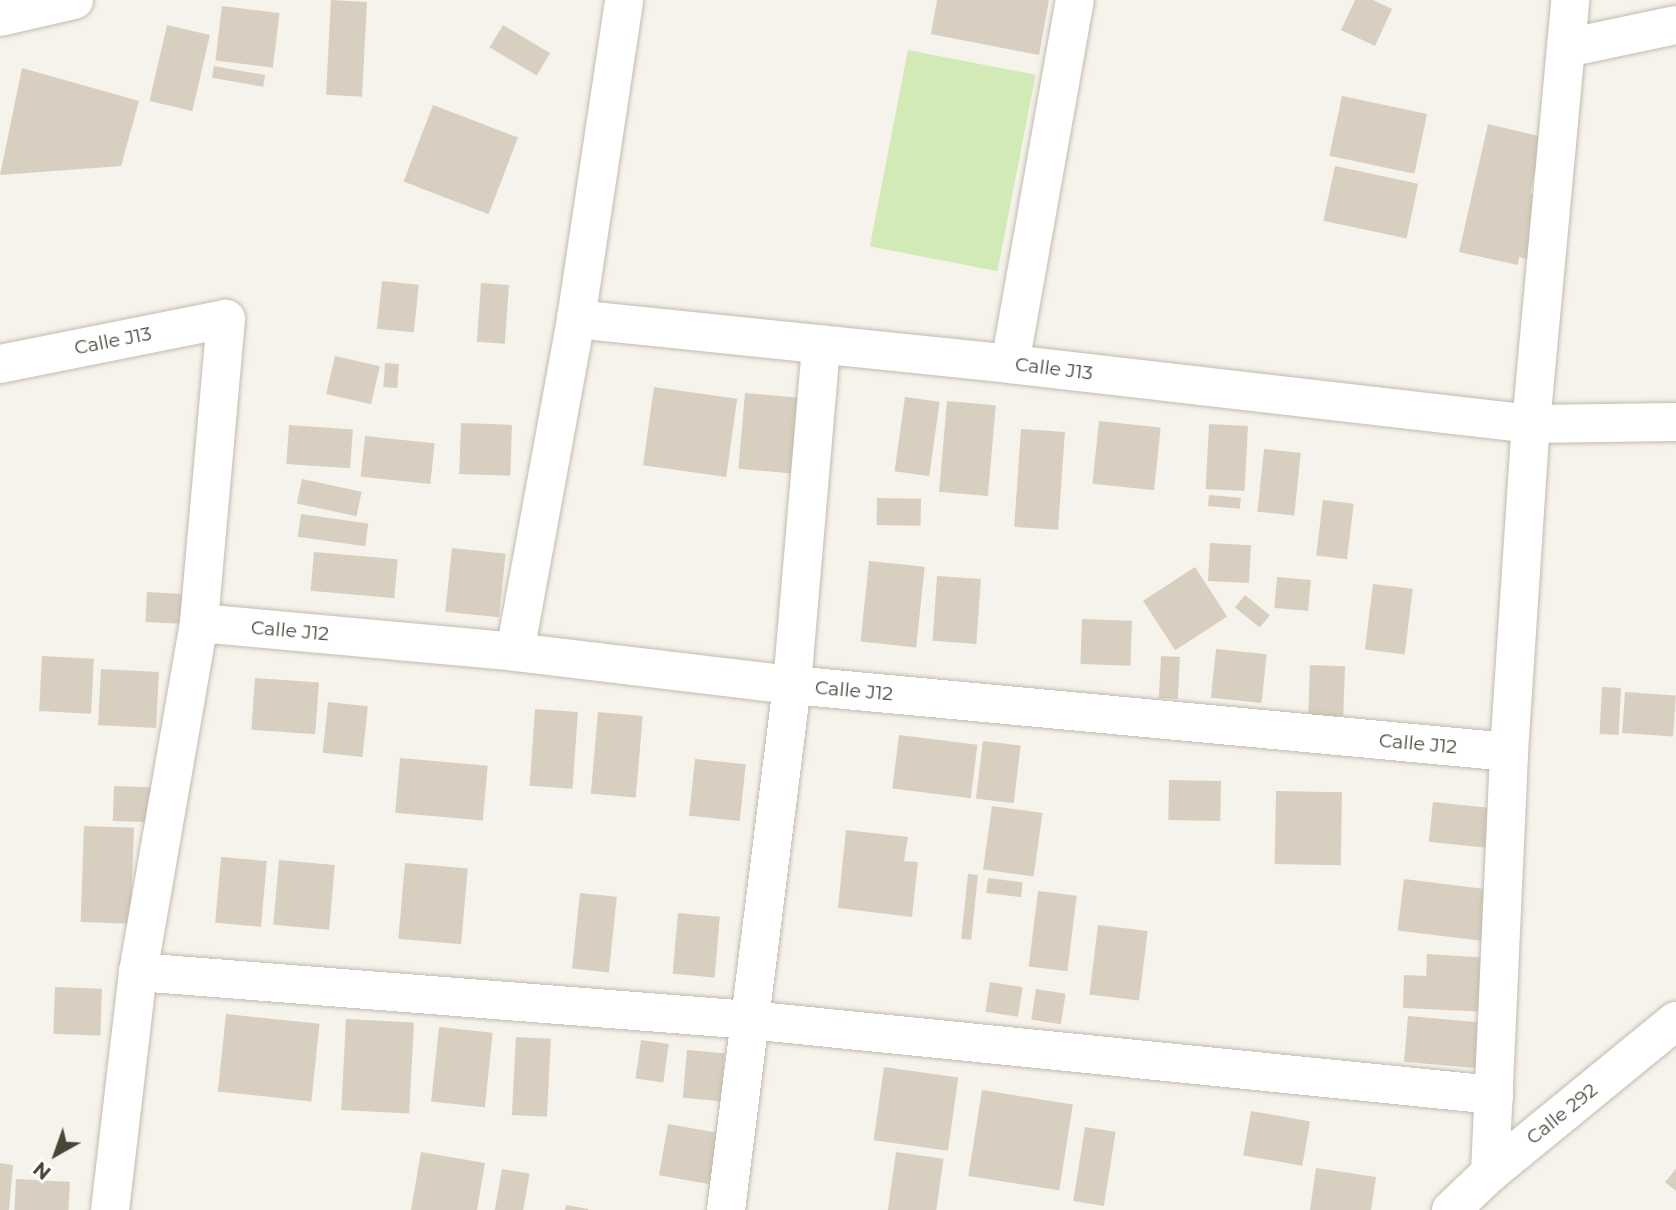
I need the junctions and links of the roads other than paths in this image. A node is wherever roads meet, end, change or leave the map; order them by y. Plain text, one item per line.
1 (74, 0) edge
2 (624, 0) edge
3 (1075, 0) edge
4 (1570, 0) edge
5 (0, 17) edge
6 (1676, 25) edge
7 (1567, 48) junction
8 (576, 319) junction
9 (821, 344) junction
10 (0, 364) edge
11 (1010, 364) junction
12 (1676, 422) edge
13 (1531, 424) junction
14 (199, 622) junction
15 (514, 652) junction
16 (792, 685) junction
17 (1509, 752) junction
18 (138, 972) junction
19 (749, 1020) junction
20 (1676, 1021) edge
21 (1494, 1095) junction
22 (1490, 1173) junction
23 (110, 1210) edge
24 (726, 1210) edge
25 (1451, 1210) edge

1 - 5 street
2 - 8 street
3 - 11 street
4 - 7 street
6 - 7 street
7 - 13 street
8 - 9 street, Calle J13
8 - 15 street
9 - 11 street, Calle J13
9 - 16 street
10 - 14 street, Calle J13
11 - 13 street, Calle J13
12 - 13 street, Calle J13
13 - 17 street
14 - 15 street, Calle J12
14 - 18 street
15 - 16 street, Calle J12
16 - 17 street, Calle J12
16 - 19 street
17 - 21 street
18 - 19 street
18 - 23 street
19 - 21 street
19 - 24 street
20 - 22 street, Calle 292
21 - 22 street
22 - 25 street, Calle 292

